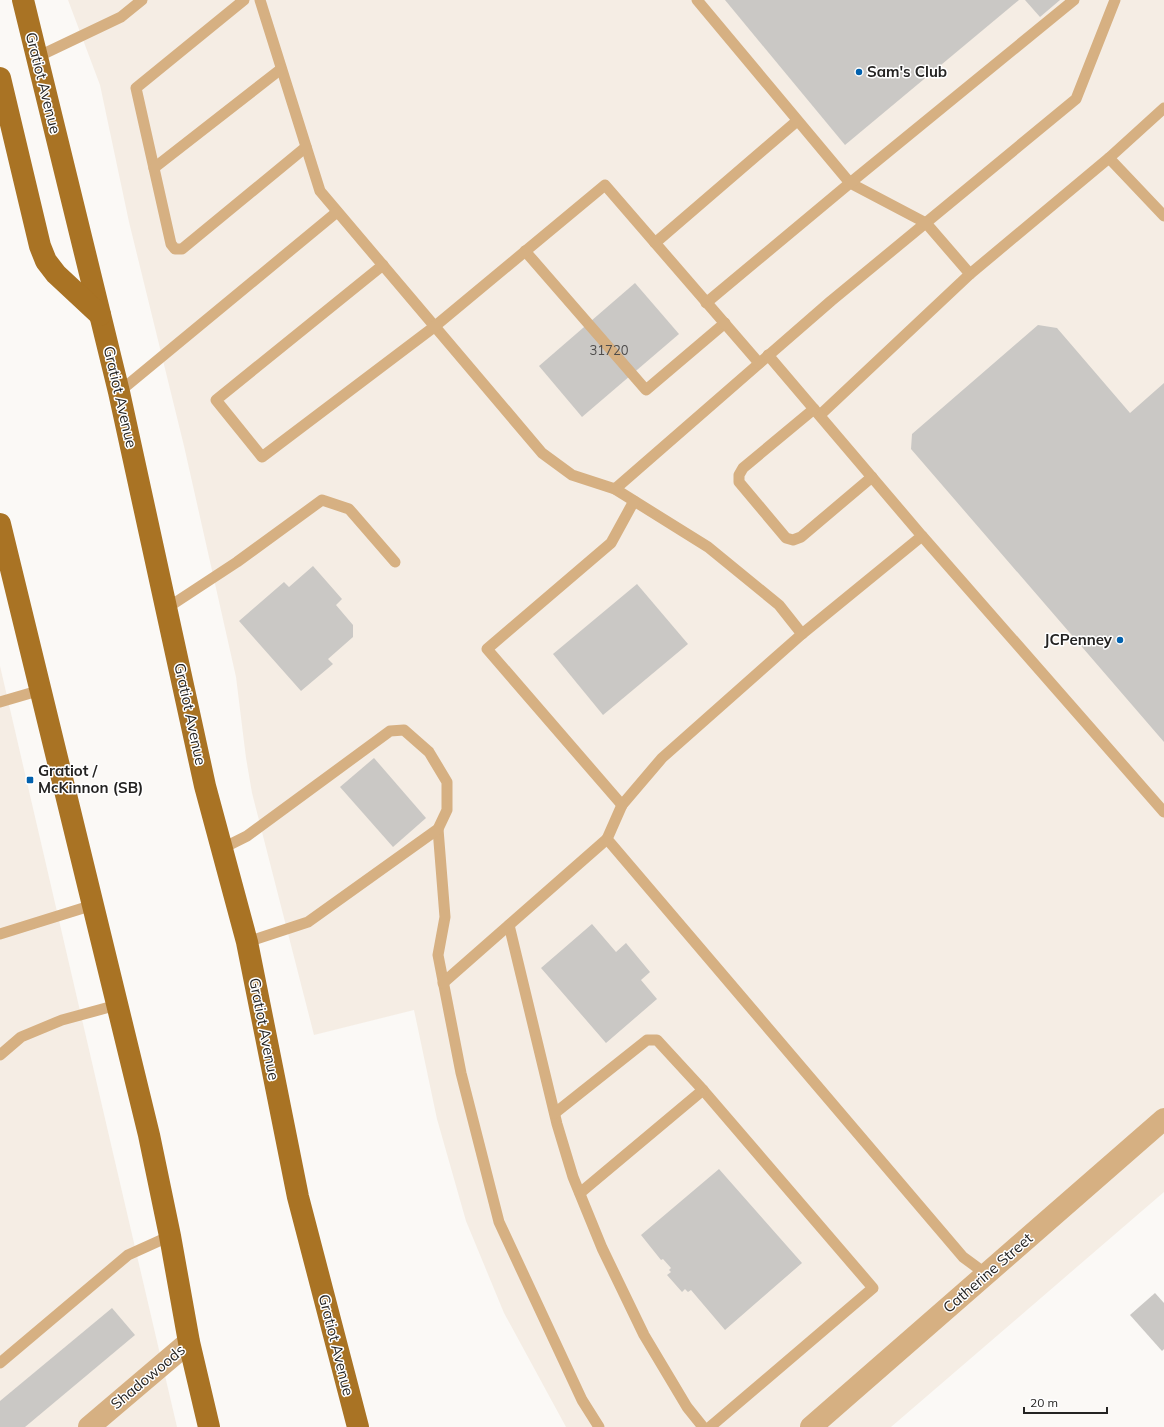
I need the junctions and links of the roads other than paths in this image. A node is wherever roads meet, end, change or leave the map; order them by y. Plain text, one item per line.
1 (23, 0) edge
2 (142, 0) edge
3 (244, 0) edge
4 (260, 0) edge
5 (697, 0) edge
6 (1074, 0) edge
7 (1115, 0) edge
8 (37, 58) junction
9 (281, 69) junction
10 (0, 78) edge
11 (1164, 108) edge
12 (797, 120) junction
13 (306, 147) junction
14 (1109, 158) junction
15 (154, 168) junction
16 (850, 183) junction
17 (337, 212) junction
18 (1163, 214) edge
19 (926, 223) junction
20 (655, 243) junction
21 (525, 251) junction
22 (383, 265) junction
23 (970, 274) junction
24 (706, 303) junction
25 (100, 315) junction
26 (724, 323) junction
27 (434, 327) junction
28 (768, 355) junction
29 (759, 364) junction
30 (119, 392) junction
31 (817, 412) junction
32 (872, 477) junction
33 (614, 489) junction
34 (634, 501) junction
35 (0, 524) edge
36 (922, 536) junction
37 (395, 562) dead end
38 (166, 608) junction
39 (802, 634) junction
40 (41, 690) junction
41 (0, 702) edge
42 (622, 805) junction
43 (1164, 812) edge
44 (438, 829) junction
45 (607, 840) junction
46 (221, 849) junction
47 (93, 905) junction
48 (510, 925) junction
49 (0, 934) edge
50 (247, 942) junction
51 (443, 983) junction
52 (117, 1005) junction
53 (0, 1055) edge
54 (703, 1090) junction
55 (555, 1113) junction
56 (1164, 1119) edge
57 (580, 1193) junction
58 (170, 1236) junction
59 (986, 1274) junction
60 (189, 1342) junction
61 (0, 1363) edge
62 (95, 1424) edge
63 (209, 1427) edge
64 (358, 1427) edge
65 (599, 1427) edge
66 (703, 1427) edge
67 (710, 1427) edge
68 (811, 1427) edge

1 - 8 main road, Gratiot Avenue
2 - 8 lane
3 - 15 lane
4 - 9 lane
5 - 12 lane
6 - 16 lane
7 - 19 lane
8 - 25 main road, Gratiot Avenue
9 - 13 lane
9 - 15 lane
10 - 25 main road
11 - 14 lane
12 - 16 lane
12 - 20 lane
13 - 15 lane
13 - 17 lane
14 - 18 lane
14 - 23 lane
16 - 19 lane
16 - 24 lane
17 - 22 lane
17 - 30 lane
19 - 23 lane
19 - 28 lane
20 - 21 lane
20 - 24 lane
21 - 26 lane
21 - 27 lane
22 - 27 lane
22 - 27 lane
23 - 31 lane
24 - 26 lane
25 - 30 main road, Gratiot Avenue
26 - 29 lane
27 - 33 lane
28 - 29 lane
28 - 31 lane
29 - 33 lane
30 - 38 main road, Gratiot Avenue
31 - 32 lane
31 - 32 lane
32 - 36 lane
33 - 34 lane
34 - 39 lane
34 - 42 lane
35 - 40 main road
36 - 39 lane
36 - 43 lane
37 - 38 lane
38 - 46 main road, Gratiot Avenue
39 - 42 lane
40 - 41 lane
40 - 47 main road
42 - 45 lane
44 - 46 lane
44 - 50 lane
44 - 51 lane
45 - 48 lane
45 - 59 lane
46 - 50 main road, Gratiot Avenue
47 - 49 lane
47 - 52 main road
48 - 51 lane
48 - 55 lane
50 - 64 main road, Gratiot Avenue
51 - 65 lane
52 - 53 lane
52 - 58 main road
54 - 55 lane
54 - 57 lane
54 - 67 lane
55 - 57 lane
56 - 59 street, Catherine Street
57 - 66 lane
58 - 60 main road
58 - 61 lane
59 - 68 street, Catherine Street
60 - 62 street, Shadowoods
60 - 63 main road

